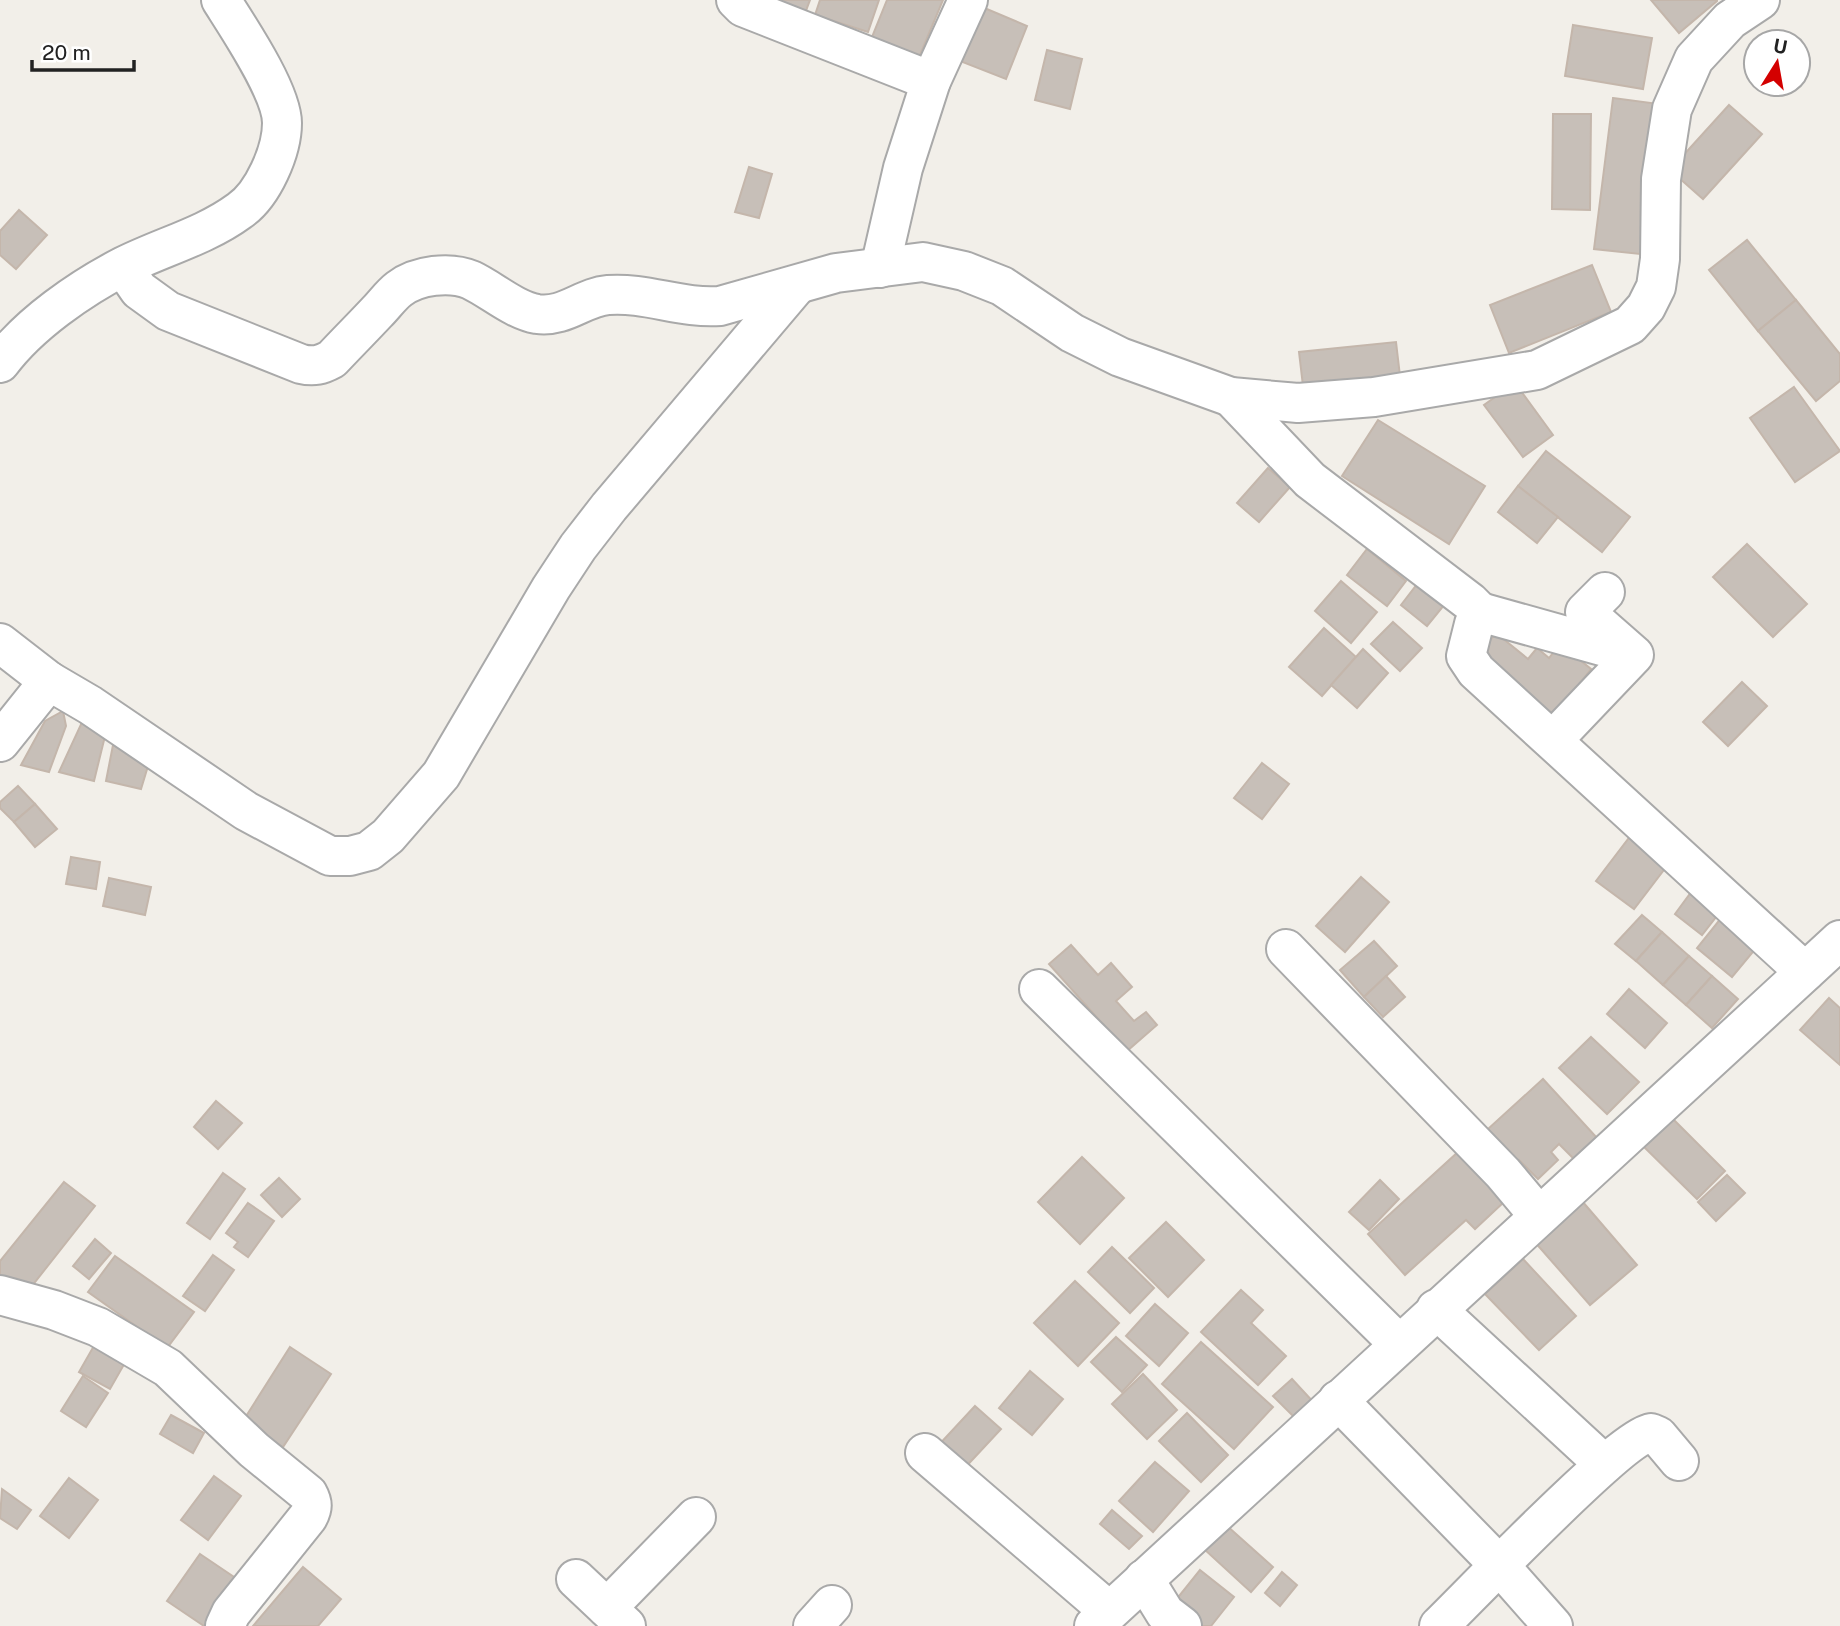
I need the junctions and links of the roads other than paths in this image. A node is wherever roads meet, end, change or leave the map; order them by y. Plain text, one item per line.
1 (221, 0) edge
2 (736, 0) edge
3 (968, 0) edge
4 (1760, 0) edge
5 (931, 81) junction
6 (123, 267) junction
7 (880, 268) junction
8 (797, 285) junction
9 (0, 363) edge
10 (1231, 397) junction
11 (1605, 592) dead end
12 (1480, 612) junction
13 (0, 643) edge
14 (1634, 655) junction
15 (49, 681) junction
16 (1553, 740) junction
17 (0, 742) edge
18 (1840, 940) edge
19 (1286, 949) dead end
20 (1805, 972) junction
21 (1039, 989) dead end
22 (1539, 1216) junction
23 (0, 1296) edge
24 (1436, 1309) junction
25 (1399, 1344) junction
26 (1338, 1400) junction
27 (925, 1453) dead end
28 (1679, 1461) dead end
29 (1604, 1464) junction
30 (696, 1517) dead end
31 (1500, 1566) junction
32 (576, 1579) dead end
33 (1144, 1579) junction
34 (617, 1617) edge
35 (1101, 1619) edge
36 (225, 1626) edge
37 (1182, 1626) edge
38 (1439, 1626) edge
39 (1553, 1626) edge

1 - 6 street
2 - 5 street
3 - 5 street
4 - 10 street
5 - 7 street
6 - 8 street
6 - 9 street
7 - 8 street
7 - 10 street
8 - 15 street
10 - 12 street
11 - 14 street
12 - 14 street
12 - 16 street
13 - 15 street
14 - 16 street
15 - 17 street
16 - 20 street
18 - 20 street
19 - 22 street
20 - 22 street
21 - 25 street
22 - 24 street
23 - 36 street
24 - 25 street
24 - 29 street
25 - 26 street
26 - 31 street
26 - 33 street
27 - 35 street
28 - 29 street
29 - 31 street
30 - 34 street
31 - 38 street
31 - 39 street
32 - 34 street
33 - 35 street
33 - 37 street

